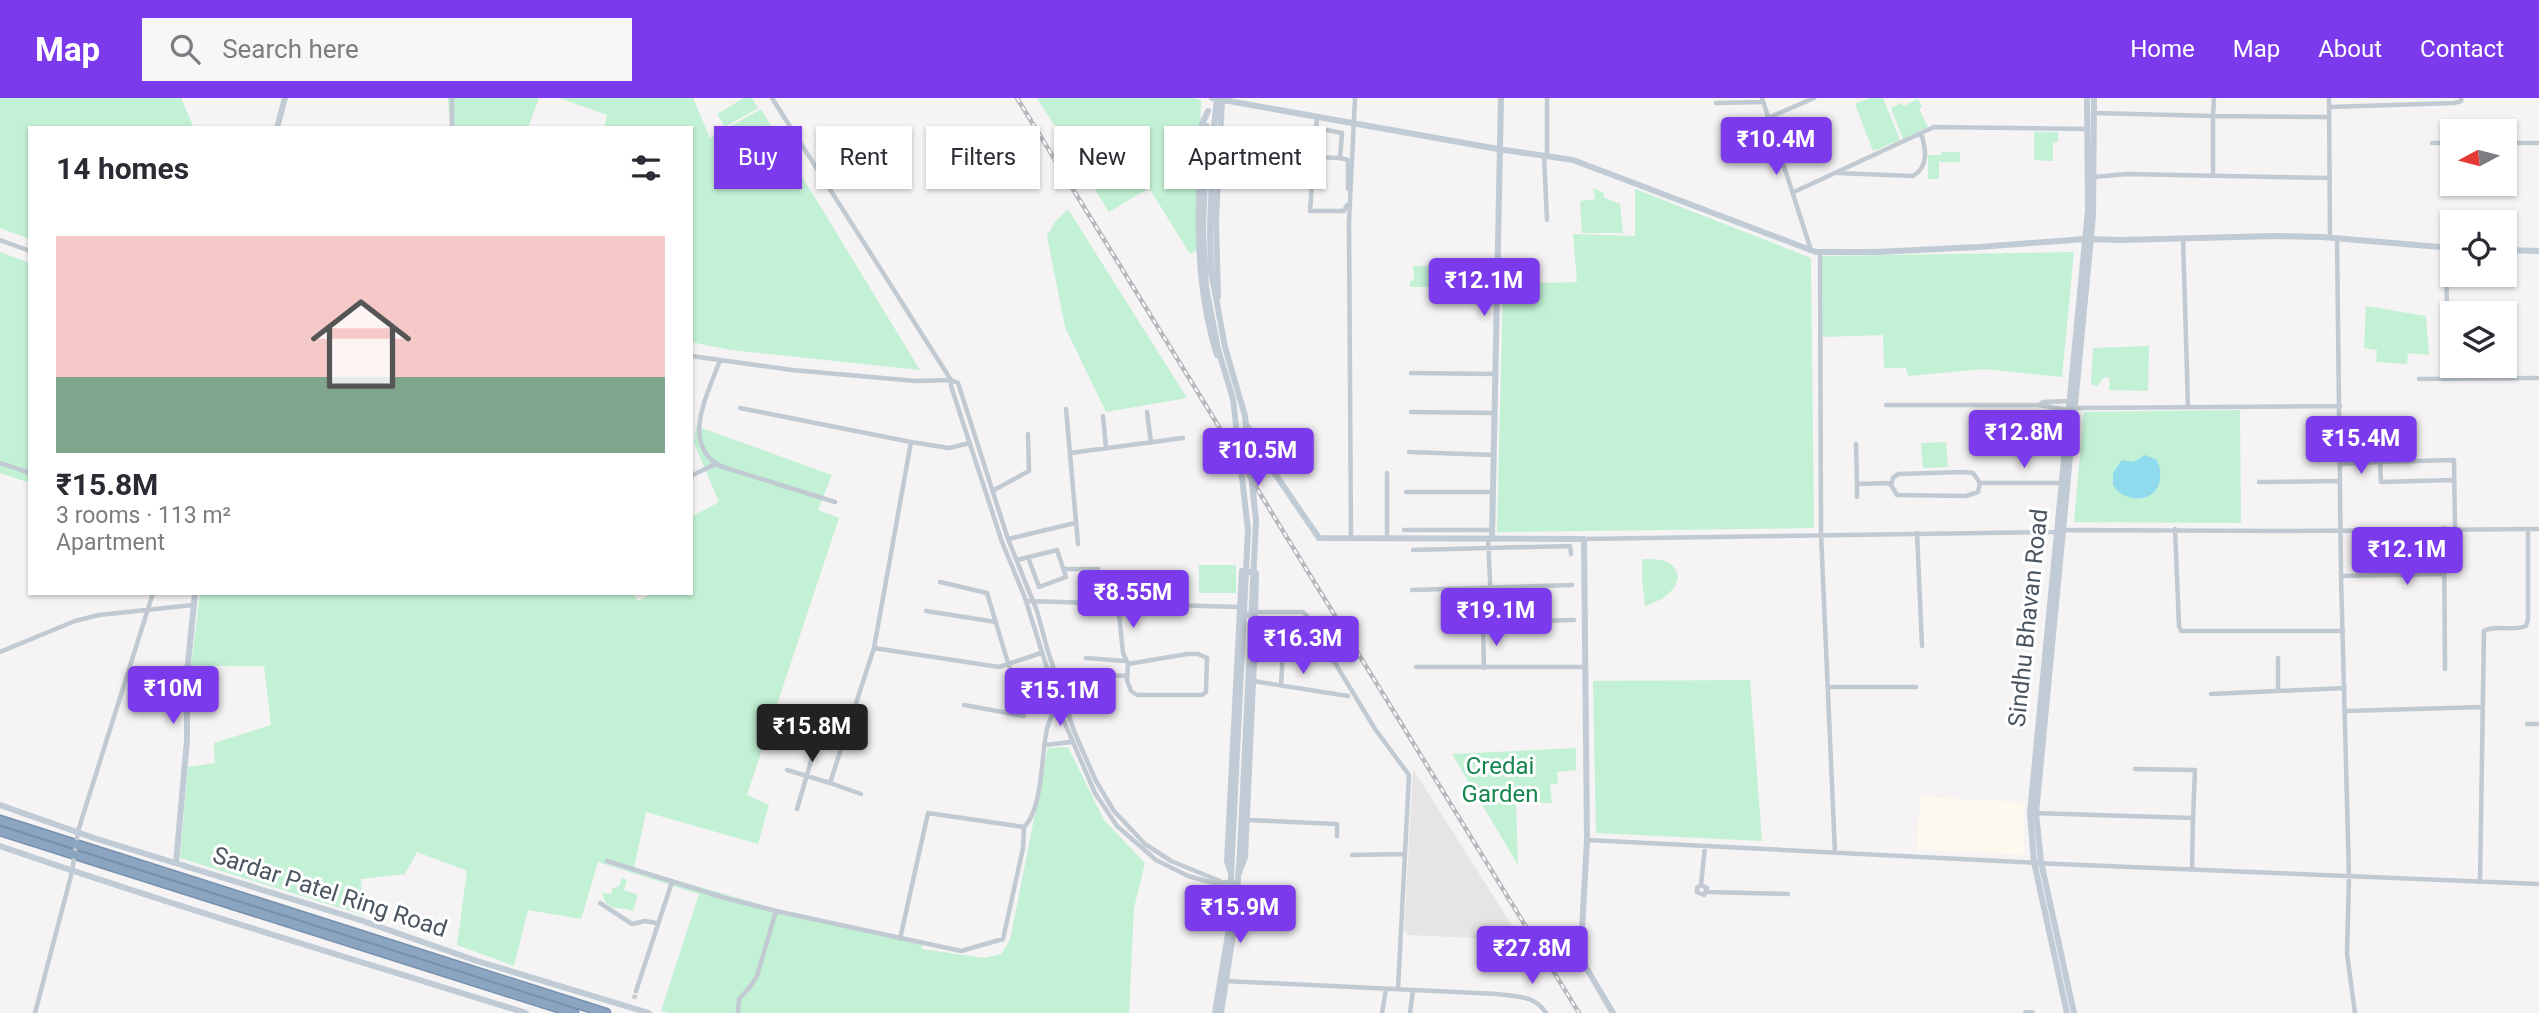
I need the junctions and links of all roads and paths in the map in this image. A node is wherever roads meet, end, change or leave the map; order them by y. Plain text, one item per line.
1 (285, 98) edge
2 (452, 98) edge
3 (772, 98) edge
4 (1215, 98) edge
5 (1355, 98) edge
6 (1501, 98) edge
7 (1546, 98) edge
8 (1814, 98) edge
9 (2087, 98) edge
10 (2094, 98) edge
11 (2214, 98) edge
12 (2329, 98) edge
13 (2461, 98) edge
14 (1763, 100) edge
15 (1716, 103) dead end
16 (2329, 107) junction
17 (1211, 111) junction
18 (2094, 113) junction
19 (1317, 116) junction
20 (2213, 116) junction
21 (2329, 117) junction
22 (1768, 118) junction
23 (1354, 123) junction
24 (278, 126) edge
25 (452, 126) edge
26 (1316, 126) edge
27 (2088, 129) junction
28 (1326, 130) edge
29 (1921, 133) junction
30 (2432, 143) dead end
31 (2440, 143) edge
32 (2517, 143) edge
33 (2539, 143) edge
34 (1502, 149) junction
35 (1545, 156) junction
36 (1326, 157) edge
37 (1340, 158) junction
38 (1837, 173) junction
39 (2213, 175) junction
40 (2094, 177) junction
41 (2330, 178) junction
42 (1311, 189) edge
43 (1794, 192) junction
44 (1547, 220) dead end
45 (2183, 238) junction
46 (2334, 238) junction
47 (2088, 239) junction
48 (0, 240) edge
49 (2440, 247) edge
50 (28, 250) edge
51 (1811, 250) junction
52 (2517, 250) edge
53 (2539, 251) edge
54 (1820, 252) junction
55 (2449, 287) edge
56 (693, 356) edge
57 (720, 360) junction
58 (1411, 373) dead end
59 (1496, 374) junction
60 (2539, 378) edge
61 (2419, 379) dead end
62 (2448, 379) junction
63 (951, 380) junction
64 (2068, 401) junction
65 (1886, 405) dead end
66 (2039, 405) junction
67 (2340, 406) junction
68 (740, 408) dead end
69 (2188, 408) junction
70 (2071, 409) junction
71 (1066, 410) dead end
72 (1147, 412) dead end
73 (1410, 412) dead end
74 (1495, 413) junction
75 (1103, 416) dead end
76 (1244, 416) junction
77 (1028, 434) dead end
78 (1183, 438) dead end
79 (911, 442) junction
80 (971, 443) junction
81 (1151, 443) junction
82 (1856, 444) dead end
83 (1107, 448) junction
84 (1409, 452) dead end
85 (1070, 453) junction
86 (1494, 454) junction
87 (2380, 462) junction
88 (0, 463) edge
89 (716, 464) junction
90 (2340, 464) junction
91 (28, 472) edge
92 (1387, 473) dead end
93 (693, 475) edge
94 (2454, 480) junction
95 (2340, 481) junction
96 (2259, 482) dead end
97 (1891, 483) junction
98 (1980, 483) junction
99 (2060, 483) junction
100 (1857, 484) junction
101 (993, 489) junction
102 (1406, 492) dead end
103 (1493, 492) junction
104 (1857, 497) dead end
105 (835, 502) dead end
106 (1075, 523) junction
107 (2444, 528) junction
108 (2455, 528) junction
109 (2539, 528) edge
110 (2175, 529) junction
111 (2528, 529) junction
112 (1404, 530) dead end
113 (2059, 531) junction
114 (2340, 531) junction
115 (1917, 533) junction
116 (1821, 534) junction
117 (1491, 535) junction
118 (1351, 538) junction
119 (1387, 538) junction
120 (1008, 539) junction
121 (1584, 539) junction
122 (1078, 544) dead end
123 (1488, 548) junction
124 (1413, 550) dead end
125 (1571, 554) dead end
126 (1028, 557) junction
127 (1017, 559) junction
128 (1064, 569) junction
129 (1098, 569) dead end
130 (2444, 574) junction
131 (2341, 576) junction
132 (940, 582) dead end
133 (1572, 585) dead end
134 (1490, 587) junction
135 (1412, 590) dead end
136 (152, 595) edge
137 (195, 595) edge
138 (1026, 601) junction
139 (1033, 601) junction
140 (1118, 604) junction
141 (193, 605) junction
142 (1240, 607) junction
143 (147, 610) junction
144 (926, 611) dead end
145 (1255, 614) junction
146 (1239, 617) junction
147 (1574, 621) dead end
148 (996, 622) junction
149 (1492, 622) junction
150 (2343, 631) junction
151 (1284, 633) dead end
152 (1922, 646) dead end
153 (874, 648) junction
154 (0, 652) edge
155 (1041, 653) junction
156 (2278, 658) dead end
157 (1086, 659) dead end
158 (1126, 662) junction
159 (1008, 665) junction
160 (1416, 667) dead end
161 (1586, 667) junction
162 (1484, 668) junction
163 (2445, 669) dead end
164 (1054, 672) junction
165 (1127, 676) junction
166 (1253, 681) junction
167 (1281, 685) junction
168 (1828, 687) junction
169 (1916, 687) dead end
170 (2345, 688) junction
171 (2278, 691) junction
172 (2211, 694) dead end
173 (1348, 696) dead end
174 (1063, 699) junction
175 (1057, 701) junction
176 (964, 705) dead end
177 (2483, 707) junction
178 (2346, 711) junction
179 (2527, 724) dead end
180 (2539, 724) edge
181 (817, 741) dead end
182 (1072, 742) junction
183 (1044, 745) junction
184 (2135, 769) dead end
185 (787, 770) dead end
186 (807, 776) junction
187 (830, 783) junction
188 (861, 794) dead end
189 (0, 805) edge
190 (797, 809) dead end
191 (2033, 813) junction
192 (2193, 818) junction
193 (1247, 820) junction
194 (0, 821) edge
195 (1024, 827) junction
196 (0, 831) edge
197 (78, 831) junction
198 (1337, 836) dead end
199 (1587, 840) junction
200 (75, 845) junction
201 (0, 846) edge
202 (1705, 846) junction
203 (1835, 853) junction
204 (1405, 854) junction
205 (74, 855) junction
206 (1352, 855) dead end
207 (607, 861) dead end
208 (2038, 862) junction
209 (176, 863) junction
210 (2192, 869) junction
211 (72, 872) junction
212 (1235, 873) junction
213 (2349, 877) junction
214 (1220, 881) junction
215 (672, 882) junction
216 (1235, 882) junction
217 (2480, 882) junction
218 (2539, 884) edge
219 (1788, 894) dead end
220 (600, 903) dead end
221 (776, 911) junction
222 (656, 923) junction
223 (900, 939) junction
224 (1225, 981) junction
225 (1386, 989) junction
226 (1398, 989) junction
227 (1413, 990) junction
228 (636, 991) tunnel mouth
229 (634, 999) tunnel mouth
230 (632, 1007) junction
231 (35, 1013) edge
232 (526, 1013) edge
233 (574, 1013) edge
234 (606, 1013) edge
235 (649, 1013) edge
236 (738, 1013) edge
237 (1215, 1013) edge
238 (1221, 1013) edge
239 (1382, 1013) edge
240 (1410, 1013) edge
241 (1546, 1013) edge
242 (1613, 1013) edge
243 (2026, 1013) edge
244 (2032, 1013) edge
245 (2067, 1013) edge
246 (2074, 1013) edge
247 (2355, 1013) edge

1 - 24 street
2 - 25 street
3 - 63 street
4 - 17 street
4 - 19 street
4 - 76 street
5 - 23 street
6 - 34 street
7 - 35 street
8 - 22 street
9 - 27 street, Sindhu Bhavan Road
10 - 18 street, Sindhu Bhavan Road
11 - 20 street
12 - 16 street
13 - 16 street
14 - 15 street
14 - 22 street
16 - 21 street
17 - 76 street
17 - 212 street, bridge
18 - 20 street
18 - 40 street, Sindhu Bhavan Road
19 - 23 street
19 - 26 street
20 - 21 street
20 - 39 street
21 - 41 street
22 - 43 street
23 - 34 street
23 - 118 street
27 - 29 street
27 - 47 street, Sindhu Bhavan Road
28 - 37 street
29 - 38 street
29 - 38 street
30 - 31 street
32 - 33 street
34 - 35 street
34 - 59 street
35 - 44 street
35 - 51 street
36 - 37 street
37 - 42 street
38 - 43 street
39 - 40 street
39 - 41 street
40 - 47 street, Sindhu Bhavan Road
41 - 46 street
43 - 51 street
45 - 46 street
45 - 47 street
45 - 69 street
46 - 49 street
46 - 67 street
47 - 54 street
47 - 64 street, Sindhu Bhavan Road
47 - 70 street, Sindhu Bhavan Road
48 - 50 street
51 - 54 street
52 - 53 street
54 - 116 street
55 - 62 street
56 - 57 street
57 - 63 street
57 - 89 street
58 - 59 street
59 - 74 street
60 - 62 street
61 - 62 street
63 - 80 street
63 - 101 street
64 - 66 street
64 - 70 street, Sindhu Bhavan Road
65 - 66 street
66 - 70 street
67 - 69 street
67 - 90 street
68 - 79 street
69 - 70 street
70 - 99 street, Sindhu Bhavan Road
70 - 113 street, Sindhu Bhavan Road
71 - 85 street
72 - 81 street
73 - 74 street
74 - 86 street
75 - 83 street
76 - 118 street
77 - 101 street
78 - 81 street
79 - 80 street
79 - 153 street
80 - 138 street
81 - 83 street
82 - 100 street
83 - 85 street
84 - 86 street
85 - 106 street
86 - 103 street
87 - 90 street
87 - 94 street
87 - 94 street
88 - 91 street
89 - 93 street
89 - 105 street
90 - 95 street
92 - 119 street
94 - 108 street
95 - 96 street
95 - 114 street
97 - 98 street
97 - 98 street
97 - 100 street
98 - 99 street
99 - 113 street, Sindhu Bhavan Road
100 - 104 street
101 - 120 street
102 - 103 street
103 - 117 street
106 - 120 street
106 - 122 street
107 - 108 street
107 - 114 street
107 - 130 street
108 - 111 street
109 - 111 street
110 - 113 street
110 - 114 street
110 - 150 street
111 - 177 street
112 - 117 street
113 - 115 street
113 - 191 street, Sindhu Bhavan Road
114 - 131 street
115 - 116 street
115 - 152 street
116 - 121 street
116 - 168 street
117 - 119 street
117 - 121 street
117 - 123 street
118 - 119 street
120 - 127 street
121 - 161 street
123 - 124 street
123 - 125 street
123 - 134 street
126 - 127 street
126 - 128 street
126 - 128 street
127 - 139 street
128 - 129 street
130 - 131 street
130 - 163 street
131 - 150 street
132 - 148 street
133 - 134 street
134 - 135 street
134 - 149 street
136 - 143 street
137 - 141 street
138 - 139 street
138 - 155 street
139 - 140 street
139 - 164 street
140 - 142 street
140 - 158 street
141 - 143 street
141 - 209 street
142 - 145 street
142 - 146 street
143 - 154 street
143 - 197 street
144 - 148 street
145 - 146 street
145 - 166 street
145 - 204 street
146 - 212 street
147 - 149 street
148 - 159 street
149 - 162 street
150 - 170 street
151 - 167 street
153 - 159 street
153 - 187 street
155 - 159 street
155 - 175 street
156 - 171 street
157 - 158 street
158 - 165 street
158 - 165 street
159 - 176 street
160 - 162 street
161 - 162 street
161 - 199 street
164 - 165 street
164 - 174 street
166 - 167 street
166 - 193 street
167 - 173 street
168 - 169 street
168 - 203 street
170 - 171 street
170 - 178 street
171 - 172 street
174 - 175 street
174 - 214 street
175 - 182 street
175 - 183 street
177 - 178 street
177 - 217 street
178 - 213 street
179 - 180 street
181 - 186 street
182 - 183 street
182 - 214 street
183 - 195 street
184 - 192 street
185 - 186 street
186 - 187 street
186 - 190 street
187 - 188 street
189 - 197 street, Sardar Patel Ring Road
191 - 192 street
191 - 208 street, Sindhu Bhavan Road
192 - 210 street
193 - 198 street
193 - 212 street
194 - 200 highway, Sardar Patel Ring Road
195 - 223 street
195 - 223 street
196 - 205 highway, Sardar Patel Ring Road
197 - 200 street
197 - 209 street, Sardar Patel Ring Road
199 - 202 street
199 - 242 street
200 - 205 street
200 - 234 highway, Sardar Patel Ring Road
201 - 211 street
202 - 203 street
202 - 219 street
203 - 208 street
204 - 206 street
204 - 226 street
205 - 211 street
205 - 233 highway, Sardar Patel Ring Road
207 - 215 street
208 - 210 street
208 - 245 street, Sindhu Bhavan Road
208 - 246 street, Sindhu Bhavan Road
209 - 230 street, Sardar Patel Ring Road
210 - 213 street
211 - 231 street
211 - 232 street
212 - 216 street
213 - 217 street
213 - 247 street
214 - 216 street
215 - 221 street
215 - 222 street
216 - 224 street
217 - 218 street
220 - 222 street
221 - 223 street
221 - 236 street
222 - 228 street
224 - 225 street
224 - 237 street
224 - 238 street
225 - 226 street
225 - 239 street
226 - 227 street
227 - 240 street
227 - 241 street
229 - 230 street
230 - 235 street, Sardar Patel Ring Road
243 - 244 street

